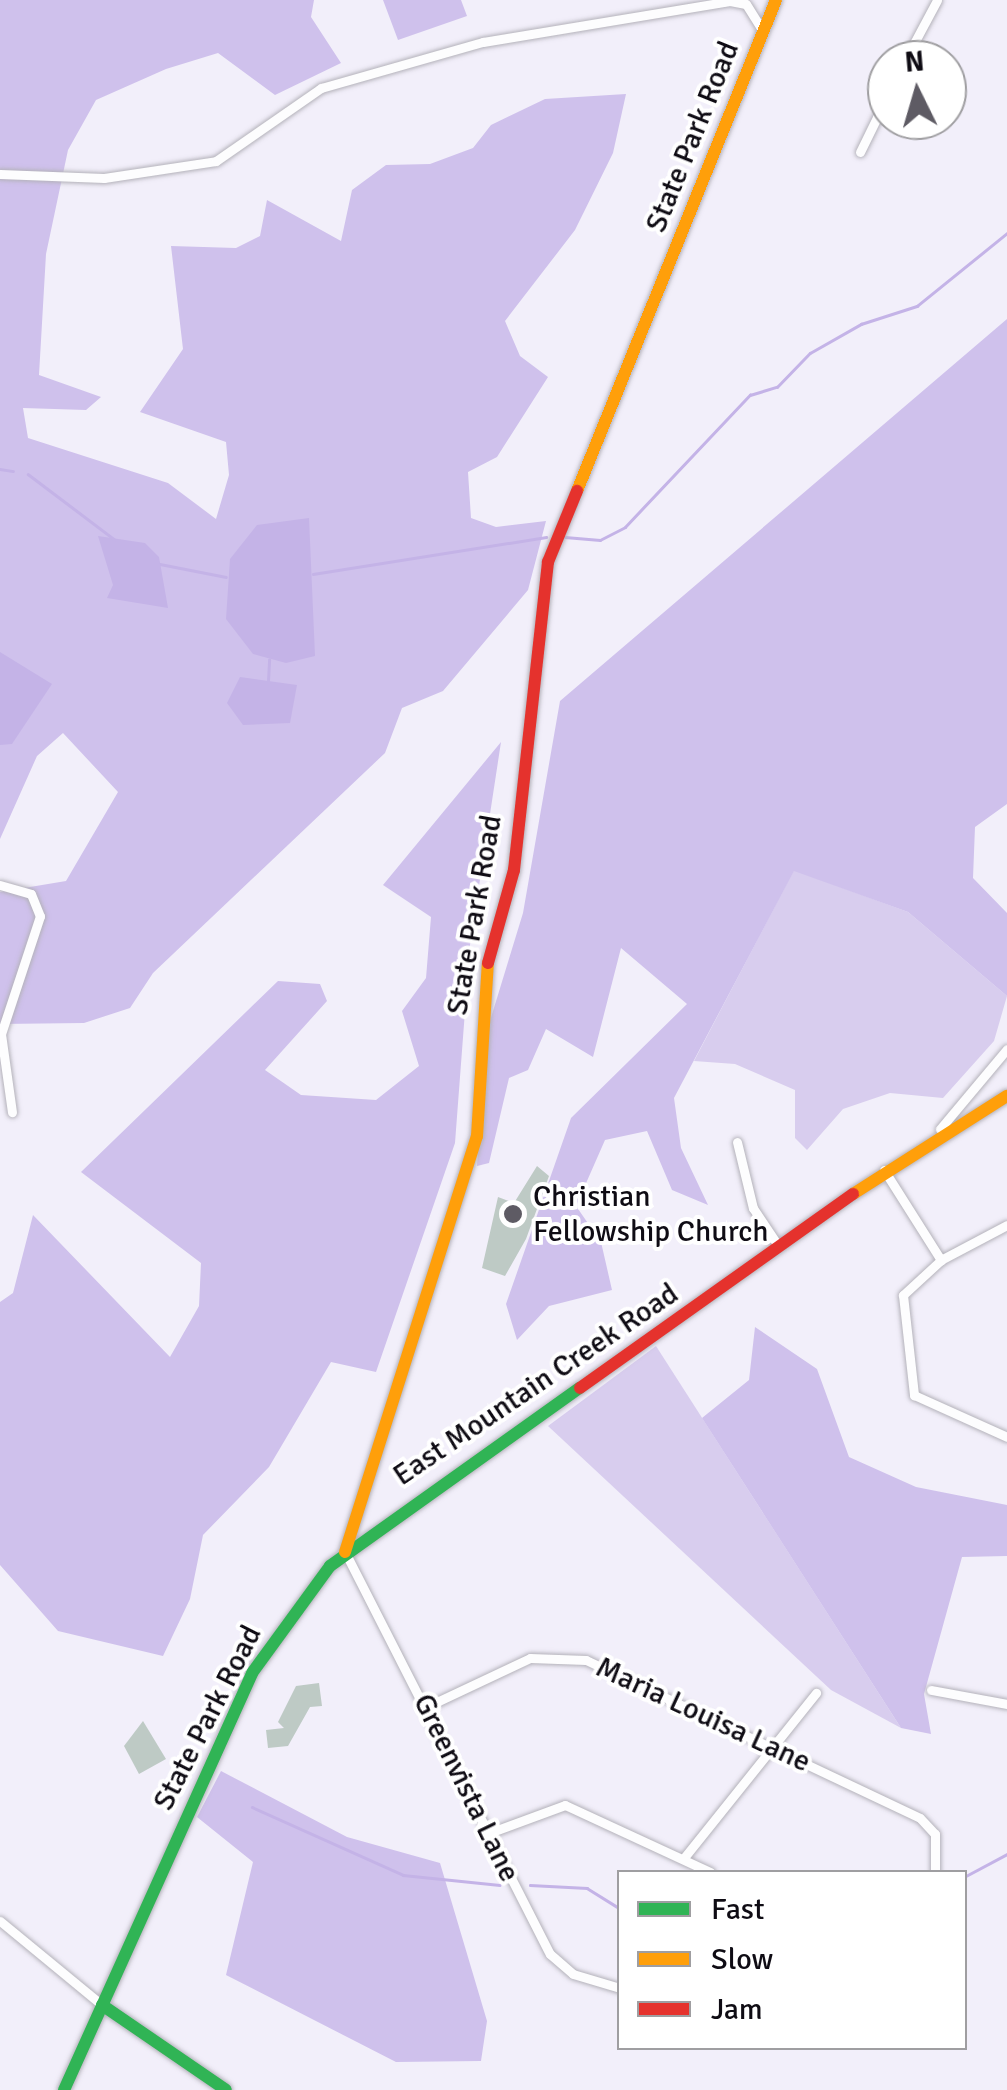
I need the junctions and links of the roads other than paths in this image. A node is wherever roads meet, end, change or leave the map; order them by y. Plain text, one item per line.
1 (776, 0) edge
2 (937, 0) edge
3 (763, 31) junction
4 (916, 40) edge
5 (867, 137) edge
6 (860, 152) dead end
7 (0, 174) edge
8 (0, 885) edge
9 (1007, 1050) edge
10 (1007, 1096) edge
11 (12, 1112) dead end
12 (935, 1135) junction
13 (738, 1142) dead end
14 (884, 1170) junction
15 (1007, 1225) edge
16 (780, 1246) junction
17 (941, 1260) junction
18 (1007, 1437) edge
19 (345, 1552) junction
20 (931, 1690) dead end
21 (816, 1693) dead end
22 (1007, 1704) edge
23 (426, 1707) junction
24 (772, 1745) junction
25 (488, 1833) junction
26 (683, 1860) junction
27 (706, 1870) edge
28 (934, 1870) edge
29 (0, 1921) edge
30 (617, 1987) edge
31 (102, 2005) junction
32 (64, 2090) edge
33 (226, 2090) edge

1 - 3 street, State Park Road
2 - 4 street
3 - 7 street
3 - 19 street, State Park Road
5 - 6 street
8 - 11 street
9 - 12 street
10 - 12 street, East Mountain Creek Road
12 - 14 street, East Mountain Creek Road
13 - 16 street
14 - 16 street, East Mountain Creek Road
14 - 17 street
15 - 17 street
16 - 19 street, East Mountain Creek Road
17 - 18 street
19 - 23 street, Greenvista Lane
19 - 31 street, State Park Road
20 - 22 street
21 - 24 street
23 - 24 street, Maria Louisa Lane
23 - 25 street, Greenvista Lane
24 - 26 street
24 - 28 street, Maria Louisa Lane
25 - 26 street
25 - 30 street, Greenvista Lane
26 - 27 street
29 - 31 street
31 - 32 street, State Park Road
31 - 33 street

